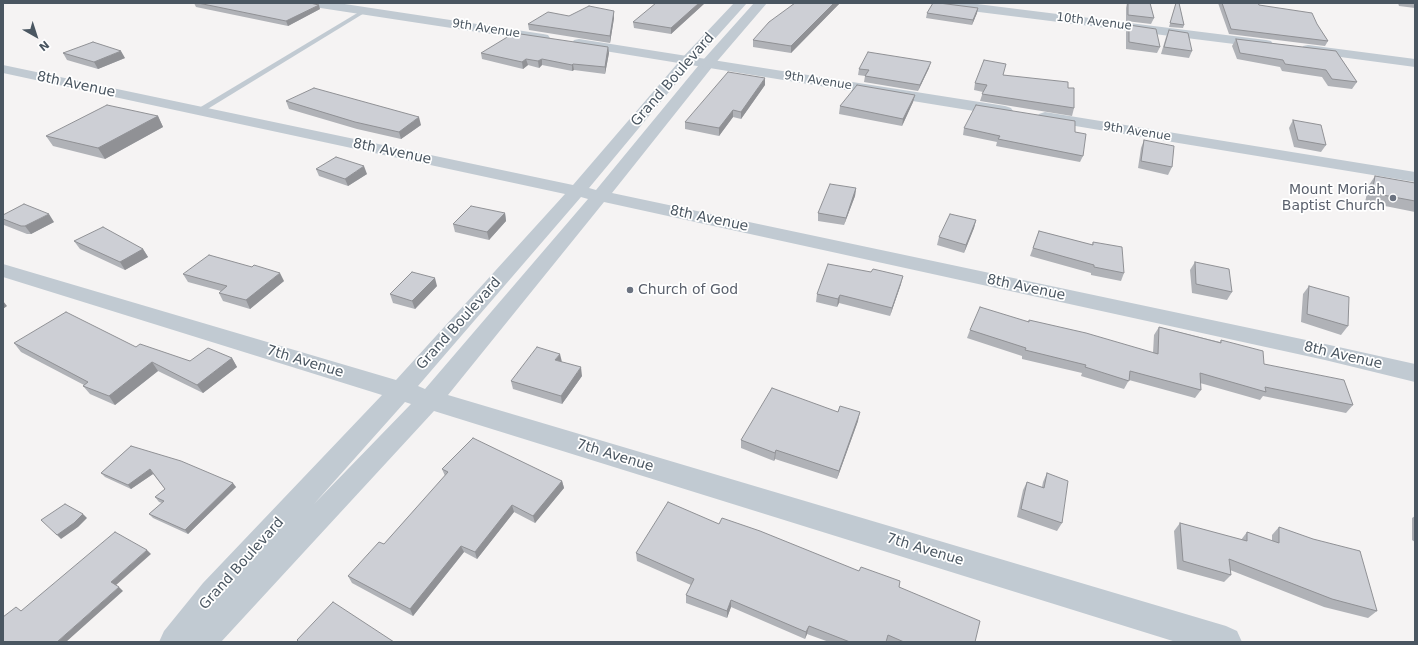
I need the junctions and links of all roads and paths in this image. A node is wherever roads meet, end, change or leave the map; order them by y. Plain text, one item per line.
1 (314, 3) edge
2 (741, 3) edge
3 (761, 3) edge
4 (939, 3) edge
5 (364, 11) junction
6 (554, 40) edge
7 (570, 42) edge
8 (1280, 46) edge
9 (1296, 48) edge
10 (698, 62) junction
11 (1415, 63) edge
12 (3, 69) edge
13 (198, 111) junction
14 (1415, 177) edge
15 (577, 191) junction
16 (600, 196) junction
17 (3, 270) edge
18 (1415, 373) edge
19 (400, 391) junction
20 (430, 400) junction
21 (175, 642) edge
22 (200, 642) edge
23 (1226, 642) edge

1 - 5 street, 9th Avenue
2 - 10 street, Grand Boulevard
3 - 10 street, Grand Boulevard
4 - 8 street, 10th Avenue
5 - 6 street, 9th Avenue
5 - 13 lane
7 - 10 street, 9th Avenue
9 - 11 street
10 - 14 street, 9th Avenue
10 - 15 street, Grand Boulevard
10 - 16 street, Grand Boulevard
12 - 13 street, 8th Avenue
13 - 15 street, 8th Avenue
15 - 16 street, 8th Avenue
15 - 19 street, Grand Boulevard
16 - 18 street, 8th Avenue
16 - 20 street, Grand Boulevard
17 - 19 street, 7th Avenue
19 - 20 street, 7th Avenue
19 - 21 street, Grand Boulevard
20 - 22 street, Grand Boulevard
20 - 23 street, 7th Avenue

